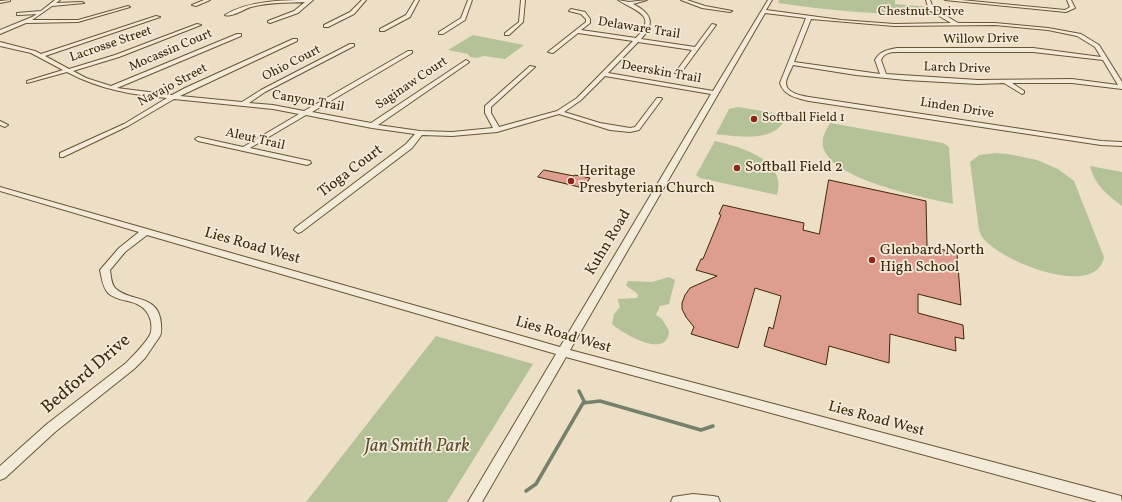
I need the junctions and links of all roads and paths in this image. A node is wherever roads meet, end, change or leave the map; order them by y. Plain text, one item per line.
1 (8, 0) edge
2 (58, 0) edge
3 (208, 0) edge
4 (311, 0) edge
5 (364, 0) edge
6 (417, 0) edge
7 (470, 0) edge
8 (523, 0) edge
9 (620, 0) edge
10 (645, 0) edge
11 (683, 0) edge
12 (770, 0) edge
13 (928, 0) edge
14 (947, 0) edge
15 (1069, 0) edge
16 (272, 1) edge
17 (0, 2) edge
18 (82, 3) dead end
19 (629, 3) junction
20 (52, 5) junction
21 (194, 5) dead end
22 (128, 7) dead end
23 (571, 10) dead end
24 (730, 11) dead end
25 (763, 11) junction
26 (43, 12) junction
27 (19, 14) dead end
28 (227, 14) dead end
29 (158, 17) dead end
30 (648, 17) junction
31 (810, 17) junction
32 (655, 18) dead end
33 (27, 22) junction
34 (270, 22) dead end
35 (199, 25) dead end
36 (714, 25) dead end
37 (957, 25) junction
38 (326, 26) dead end
39 (382, 30) dead end
40 (577, 31) junction
41 (0, 32) edge
42 (441, 33) dead end
43 (507, 34) dead end
44 (239, 35) dead end
45 (295, 40) dead end
46 (637, 40) junction
47 (0, 44) edge
48 (352, 45) dead end
49 (696, 49) junction
50 (410, 52) dead end
51 (551, 52) dead end
52 (41, 56) junction
53 (1105, 59) junction
54 (466, 62) dead end
55 (791, 63) junction
56 (532, 67) dead end
57 (69, 71) junction
58 (678, 73) dead end
59 (604, 74) junction
60 (884, 76) junction
61 (30, 82) dead end
62 (1006, 82) junction
63 (1122, 87) edge
64 (111, 88) junction
65 (1022, 92) dead end
66 (714, 94) junction
67 (174, 97) junction
68 (659, 99) dead end
69 (243, 104) junction
70 (306, 112) junction
71 (559, 112) junction
72 (372, 126) junction
73 (497, 130) junction
74 (420, 133) junction
75 (198, 138) dead end
76 (1122, 144) edge
77 (244, 149) junction
78 (63, 155) dead end
79 (307, 164) dead end
80 (0, 189) edge
81 (298, 230) dead end
82 (145, 232) junction
83 (562, 352) junction
84 (0, 474) edge
85 (475, 502) edge
86 (678, 502) edge
87 (713, 502) edge
88 (1121, 502) edge

1 - 17 street
2 - 20 street
3 - 21 street
4 - 16 street
4 - 34 street
5 - 38 street
6 - 39 street
7 - 42 street
8 - 43 street
9 - 19 street
10 - 19 street
11 - 24 street
12 - 25 street, Kuhn Road
13 - 37 street
14 - 15 street
16 - 28 street
18 - 20 street
19 - 30 street
20 - 26 street
22 - 33 street
23 - 40 street
25 - 31 street, Chestnut Drive
25 - 66 street, Kuhn Road
26 - 27 street
26 - 33 street
29 - 52 street
30 - 32 street
30 - 46 street, Canyon Trail
31 - 37 street, Chestnut Drive
31 - 55 street
33 - 41 street
35 - 57 street, Lacrosse Street
36 - 49 street
37 - 53 street, Chestnut Drive
40 - 46 street, Delaware Trail
40 - 51 street
44 - 64 street, Mocassin Court
45 - 67 street, Navajo Street
46 - 49 street, Delaware Trail
46 - 59 street, Canyon Trail
47 - 52 street, Canyon Trail
48 - 69 street, Ohio Court
49 - 58 street
50 - 70 street
52 - 57 street, Canyon Trail
53 - 60 street, Willow Drive
53 - 63 street
54 - 72 street, Saginaw Court
55 - 60 street, Larch Drive
55 - 76 street, Linden Drive
56 - 73 street
57 - 61 street, Lacrosse Street
57 - 64 street, Canyon Trail
59 - 66 street, Deerskin Trail
59 - 71 street, Canyon Trail
60 - 62 street, Larch Drive
62 - 63 street, Larch Drive
62 - 65 street
64 - 67 street, Canyon Trail
66 - 83 street, Kuhn Road
67 - 69 street, Canyon Trail
67 - 78 street, Navajo Street
68 - 71 street
69 - 70 street, Canyon Trail
70 - 72 street, Canyon Trail
70 - 77 street
71 - 73 street, Canyon Trail
72 - 74 street, Canyon Trail
73 - 74 street, Canyon Trail
74 - 81 street, Tioga Court
75 - 77 street, Aleut Trail
77 - 79 street, Aleut Trail
80 - 82 street, Lies Road West
82 - 83 street, Lies Road West
82 - 84 street, Bedford Drive
83 - 85 street, Kuhn Road
83 - 88 street, Lies Road West
86 - 87 street

